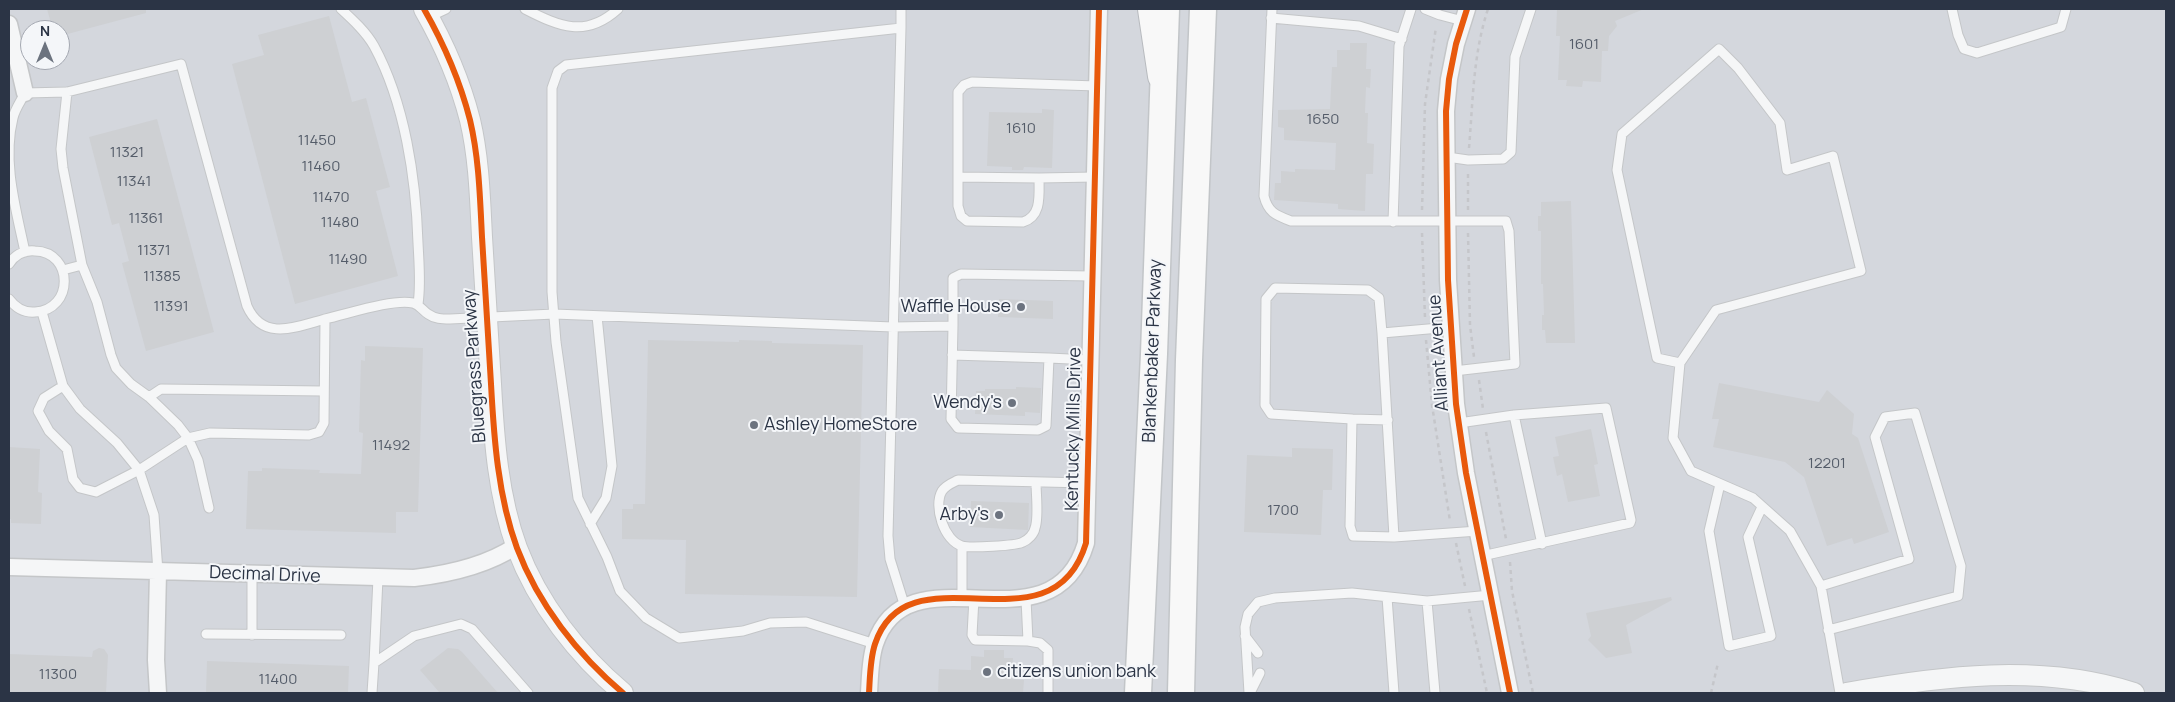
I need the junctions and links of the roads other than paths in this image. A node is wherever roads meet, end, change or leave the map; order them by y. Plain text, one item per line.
1 (341, 9) edge
2 (525, 9) edge
3 (618, 9) edge
4 (902, 9) edge
5 (1099, 9) edge
6 (1152, 9) edge
7 (1166, 9) edge
8 (1203, 9) edge
9 (1411, 9) edge
10 (1425, 9) edge
11 (1531, 9) edge
12 (1952, 9) edge
13 (2066, 9) edge
14 (433, 12) edge
15 (1272, 13) edge
16 (1465, 15) edge
17 (9, 24) edge
18 (901, 28) junction
19 (1402, 39) junction
20 (1162, 76) junction
21 (1097, 86) junction
22 (67, 92) junction
23 (25, 93) junction
24 (11, 116) edge
25 (1447, 157) junction
26 (958, 177) junction
27 (1095, 177) junction
28 (1039, 178) junction
29 (1393, 222) junction
30 (1448, 222) junction
31 (25, 252) junction
32 (9, 264) edge
33 (82, 264) junction
34 (64, 270) junction
35 (1092, 276) junction
36 (9, 299) edge
37 (418, 304) junction
38 (42, 312) junction
39 (554, 314) junction
40 (597, 316) junction
41 (325, 319) junction
42 (487, 319) junction
43 (953, 326) junction
44 (894, 327) junction
45 (1451, 327) junction
46 (1382, 333) junction
47 (952, 355) junction
48 (1050, 358) junction
49 (1090, 360) junction
50 (1680, 363) junction
51 (1454, 371) junction
52 (64, 386) junction
53 (323, 391) junction
54 (150, 397) junction
55 (1514, 415) junction
56 (1352, 419) junction
57 (1388, 420) junction
58 (1459, 423) junction
59 (188, 438) junction
60 (139, 470) junction
61 (1036, 482) junction
62 (1087, 483) junction
63 (1720, 484) junction
64 (1762, 507) junction
65 (209, 508) dead end
66 (590, 524) junction
67 (1478, 531) junction
68 (1394, 537) junction
69 (1542, 544) junction
70 (516, 546) junction
71 (962, 546) junction
72 (1482, 556) junction
73 (9, 567) edge
74 (158, 572) junction
75 (252, 574) junction
76 (378, 578) junction
77 (1821, 586) junction
78 (1491, 595) junction
79 (1387, 597) junction
80 (968, 598) junction
81 (1026, 599) junction
82 (1427, 601) junction
83 (905, 607) junction
84 (1828, 630) junction
85 (206, 634) dead end
86 (252, 635) junction
87 (341, 635) dead end
88 (1245, 636) junction
89 (1028, 641) junction
90 (875, 644) junction
91 (1258, 653) dead end
92 (374, 663) junction
93 (1260, 673) dead end
94 (158, 693) edge
95 (372, 693) edge
96 (528, 693) edge
97 (623, 693) edge
98 (869, 693) edge
99 (1048, 693) edge
100 (1138, 693) edge
101 (1181, 693) edge
102 (1249, 693) edge
103 (1394, 693) edge
104 (1435, 693) edge
105 (1510, 693) edge
106 (1840, 693) edge
107 (1846, 693) edge
108 (2134, 693) edge

1 - 37 lane
2 - 3 lane
4 - 18 lane
5 - 21 street, Kentucky Mills Drive
6 - 20 highway
7 - 20 main road, Blankenbaker Parkway
8 - 101 main road, Blankenbaker Parkway
9 - 19 lane
10 - 16 lane
11 - 25 lane
12 - 13 lane
14 - 42 street, Bluegrass Parkway
15 - 19 lane
15 - 29 lane
16 - 25 street, Alliant Avenue
17 - 23 street
18 - 39 lane
18 - 44 lane
19 - 29 lane
20 - 100 main road, Blankenbaker Parkway
21 - 26 lane
21 - 27 street, Kentucky Mills Drive
22 - 23 lane
22 - 33 lane
22 - 41 lane
23 - 24 lane
24 - 31 lane
25 - 30 street, Alliant Avenue
26 - 28 lane
26 - 28 lane
27 - 28 lane
27 - 35 street, Kentucky Mills Drive
29 - 30 lane
30 - 45 street, Alliant Avenue
30 - 51 lane
31 - 32 lane
31 - 34 lane
33 - 34 lane
33 - 54 lane
34 - 38 lane
35 - 43 lane
35 - 49 street, Kentucky Mills Drive
36 - 38 lane
37 - 41 lane
37 - 42 lane
38 - 52 lane
39 - 40 lane
39 - 42 lane
39 - 66 lane
40 - 44 lane
40 - 66 lane
41 - 53 lane
42 - 70 street, Bluegrass Parkway
43 - 44 lane
43 - 47 lane
44 - 83 lane
45 - 46 lane
45 - 51 street, Alliant Avenue
46 - 56 lane
46 - 57 lane
47 - 48 lane
47 - 48 lane
48 - 49 lane
49 - 62 street, Kentucky Mills Drive
50 - 50 lane
50 - 63 lane
51 - 58 street, Alliant Avenue
52 - 60 lane
52 - 60 lane
53 - 54 lane
53 - 59 lane
54 - 59 lane
55 - 58 lane
55 - 69 lane
55 - 69 lane
56 - 57 lane
56 - 68 lane
57 - 68 lane
58 - 67 street, Alliant Avenue
59 - 60 lane
59 - 65 lane
60 - 74 lane
61 - 62 lane
61 - 71 lane
61 - 71 lane
62 - 81 street, Kentucky Mills Drive
63 - 64 lane
63 - 64 lane
64 - 77 lane
66 - 90 lane
67 - 68 lane
67 - 72 street, Alliant Avenue
69 - 72 lane
70 - 76 street, Decimal Drive
70 - 97 street, Bluegrass Parkway
71 - 80 lane
72 - 78 street, Alliant Avenue
73 - 74 street, Decimal Drive
74 - 75 street, Decimal Drive
74 - 94 street
75 - 76 street, Decimal Drive
75 - 86 lane
76 - 92 lane
77 - 84 lane
77 - 84 lane
78 - 82 lane
78 - 105 street, Alliant Avenue
79 - 82 lane
79 - 88 lane
79 - 103 lane
80 - 81 street, Kentucky Mills Drive
80 - 83 street, Kentucky Mills Drive
80 - 89 lane
81 - 89 lane
82 - 104 lane
83 - 90 street, Kentucky Mills Drive
84 - 106 lane
85 - 86 lane
86 - 87 lane
88 - 91 lane
88 - 102 lane
89 - 99 lane
90 - 98 street, Kentucky Mills Drive
92 - 95 lane
92 - 96 lane
93 - 102 lane
107 - 108 street

